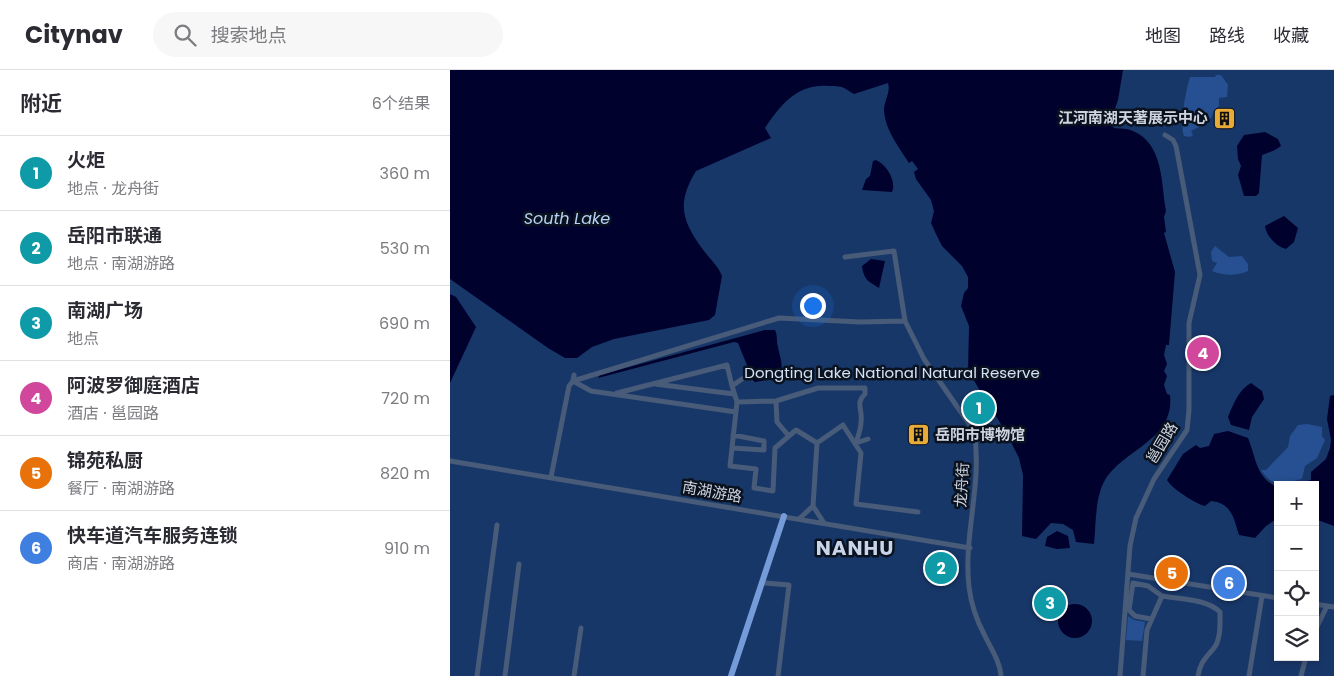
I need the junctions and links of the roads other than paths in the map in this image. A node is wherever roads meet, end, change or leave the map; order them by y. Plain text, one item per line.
1 (1165, 135) dead end
2 (845, 257) dead end
3 (905, 321) junction
4 (574, 375) dead end
5 (742, 379) dead end
6 (573, 381) junction
7 (652, 384) junction
8 (732, 386) junction
9 (612, 394) junction
10 (734, 394) junction
11 (776, 401) junction
12 (737, 402) junction
13 (736, 412) junction
14 (733, 435) junction
15 (788, 435) junction
16 (868, 439) dead end
17 (817, 443) junction
18 (856, 443) junction
19 (732, 448) junction
20 (450, 461) edge
21 (551, 477) junction
22 (813, 506) junction
23 (918, 512) dead end
24 (786, 517) junction
25 (799, 519) junction
26 (824, 523) junction
27 (497, 525) dead end
28 (970, 548) junction
29 (519, 564) dead end
30 (1128, 574) junction
31 (765, 583) junction
32 (1162, 596) junction
33 (1262, 596) junction
34 (1274, 598) edge
35 (1319, 605) edge
36 (1327, 606) junction
37 (1334, 607) edge
38 (1151, 620) junction
39 (1319, 623) edge
40 (582, 628) dead end
41 (1305, 661) edge
42 (477, 676) edge
43 (505, 676) edge
44 (574, 676) edge
45 (731, 676) edge
46 (735, 676) edge
47 (778, 676) edge
48 (1001, 676) edge
49 (1120, 676) edge
50 (1143, 676) edge
51 (1198, 676) edge
52 (1249, 676) edge
53 (1301, 676) edge

1 - 30 street, 邕园路
2 - 3 street, 龙舟街
3 - 6 street
3 - 28 street, 龙舟街
4 - 6 street
5 - 8 street
6 - 9 street
6 - 21 street
7 - 8 street
7 - 9 street
7 - 10 street
8 - 10 street
9 - 13 street
10 - 12 street
11 - 12 street
11 - 15 street
11 - 18 street
12 - 13 street
13 - 14 street
14 - 19 street
14 - 19 street
15 - 17 street
15 - 19 street
16 - 18 street
17 - 18 street
17 - 22 street
18 - 23 street
20 - 21 street, 南湖游路
21 - 24 street, 南湖游路
22 - 25 street
22 - 26 street
24 - 25 street, 南湖游路
24 - 31 main road
24 - 45 main road
25 - 26 street, 南湖游路
26 - 28 street, 南湖游路
27 - 42 street
28 - 48 street, 龙舟街
29 - 43 street
30 - 33 street
30 - 49 street, 邕园路
31 - 46 main road
31 - 47 street
32 - 38 street
32 - 38 street
32 - 51 street
33 - 34 street
33 - 52 street
35 - 36 street
36 - 37 street
36 - 39 street
38 - 50 street
40 - 44 street
41 - 53 street

